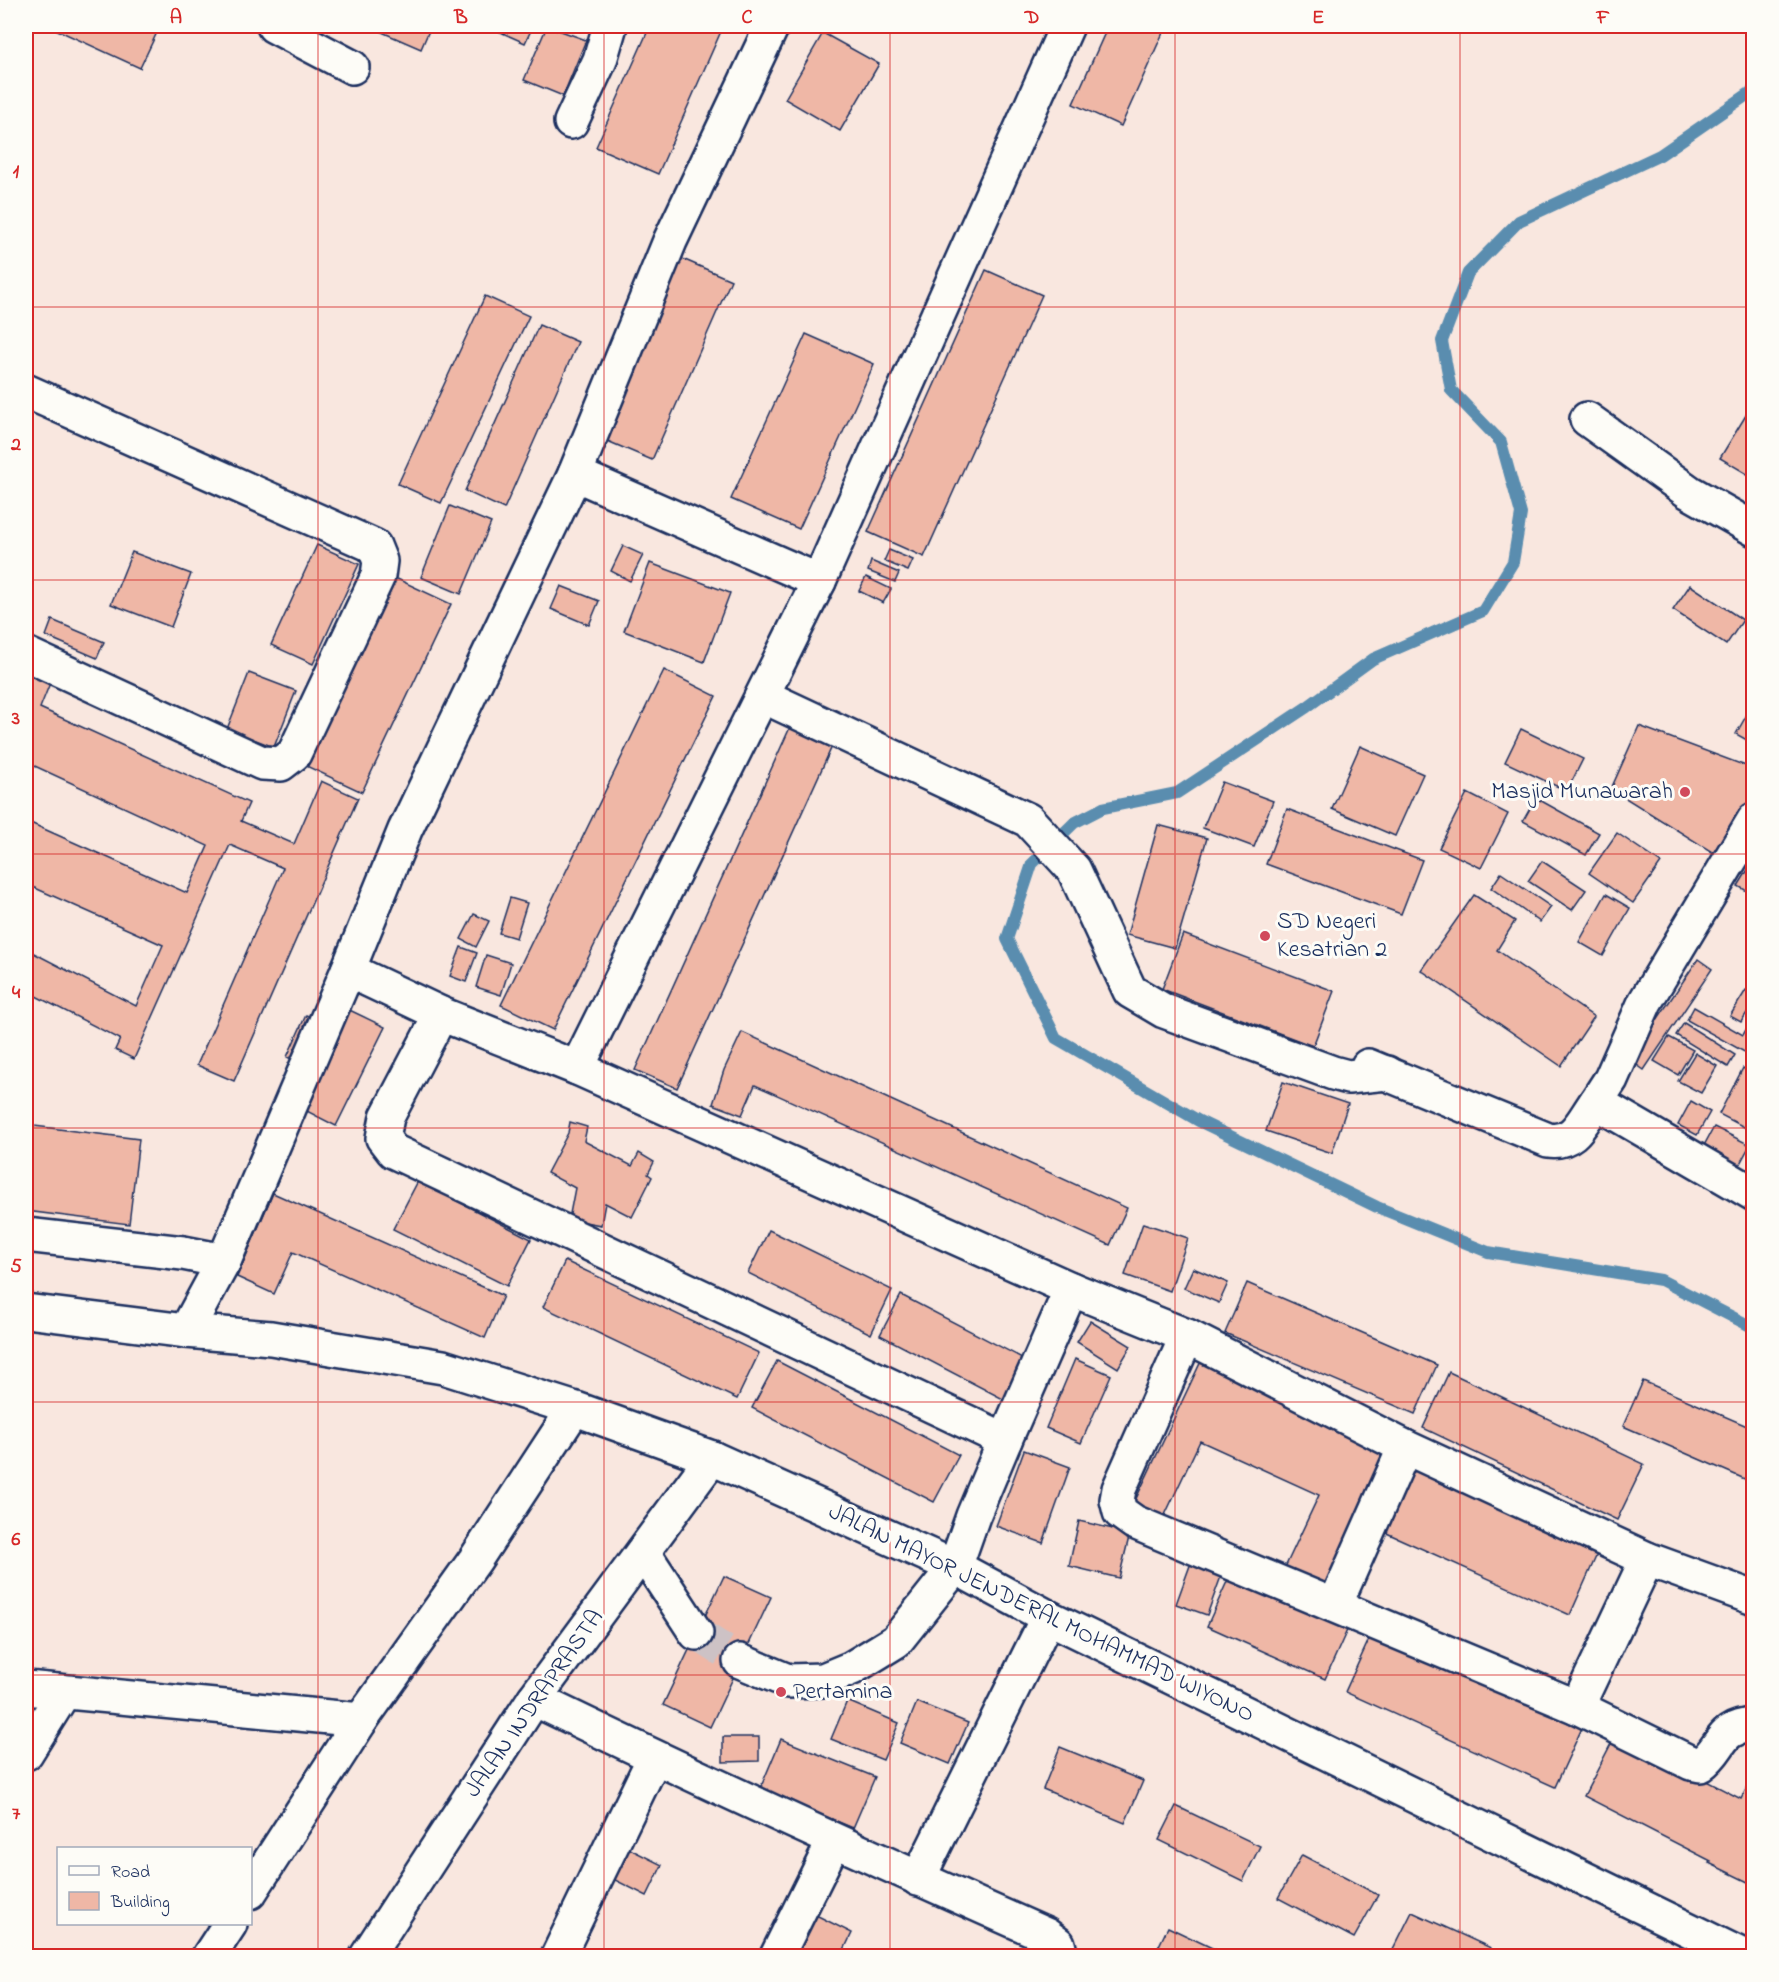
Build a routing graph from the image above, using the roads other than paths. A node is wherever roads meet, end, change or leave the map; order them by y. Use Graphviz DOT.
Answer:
graph roads {
  1 [pos="274,26"];
  2 [pos="610,26"];
  3 [pos="772,26"];
  4 [pos="1067,26"];
  5 [pos="352,67"];
  6 [pos="571,122"];
  7 [pos="26,391"];
  8 [pos="1587,418"];
  9 [pos="575,474"];
  10 [pos="1754,529"];
  11 [pos="819,580"];
  12 [pos="26,654"];
  13 [pos="763,696"];
  14 [pos="1754,820"];
  15 [pos="348,970"];
  16 [pos="441,1014"];
  17 [pos="1356,1061"];
  18 [pos="577,1068"];
  19 [pos="1387,1074"];
  20 [pos="1596,1102"];
  21 [pos="1754,1194"];
  22 [pos="26,1235"];
  23 [pos="224,1261"];
  24 [pos="1071,1289"];
  25 [pos="26,1311"];
  26 [pos="186,1331"];
  27 [pos="1187,1336"];
  28 [pos="574,1409"];
  29 [pos="1005,1440"];
  30 [pos="1405,1447"];
  31 [pos="712,1458"];
  32 [pos="643,1552"];
  33 [pos="1647,1559"];
  34 [pos="955,1567"];
  35 [pos="1754,1598"];
  36 [pos="1335,1605"];
  37 [pos="1048,1617"];
  38 [pos="696,1633"];
  39 [pos="740,1661"];
  40 [pos="26,1688"];
  41 [pos="64,1692"];
  42 [pos="534,1699"];
  43 [pos="1577,1707"];
  44 [pos="362,1720"];
  45 [pos="1754,1725"];
  46 [pos="26,1753"];
  47 [pos="654,1758"];
  48 [pos="834,1841"];
  49 [pos="918,1878"];
  50 [pos="252,1889"];
  51 [pos="229,1925"];
  52 [pos="209,1956"];
  53 [pos="367,1956"];
  54 [pos="558,1956"];
  55 [pos="777,1956"];
  56 [pos="1061,1956"];
  57 [pos="1743,1956"];
  1 -- 5 [label="street"];
  2 -- 6 [label="street"];
  3 -- 9 [label="street"];
  4 -- 11 [label="street"];
  7 -- 12 [label="street"];
  8 -- 10 [label="street"];
  9 -- 11 [label="street"];
  9 -- 15 [label="street"];
  11 -- 13 [label="street"];
  13 -- 18 [label="street"];
  13 -- 19 [label="street"];
  14 -- 20 [label="street"];
  15 -- 16 [label="street"];
  15 -- 23 [label="street"];
  16 -- 18 [label="street"];
  16 -- 29 [label="street"];
  17 -- 19 [label="street"];
  18 -- 24 [label="street"];
  19 -- 20 [label="street"];
  20 -- 21 [label="street"];
  22 -- 23 [label="street"];
  23 -- 26 [label="street"];
  24 -- 27 [label="street"];
  24 -- 29 [label="street"];
  25 -- 26 [label="street, JALAN MAYOR JENDERAL MOHAMMAD WIYONO"];
  26 -- 28 [label="street, JALAN MAYOR JENDERAL MOHAMMAD WIYONO"];
  27 -- 30 [label="street"];
  27 -- 36 [label="street"];
  28 -- 31 [label="street, JALAN MAYOR JENDERAL MOHAMMAD WIYONO"];
  28 -- 44 [label="street"];
  29 -- 34 [label="street"];
  30 -- 33 [label="street"];
  30 -- 36 [label="street"];
  31 -- 32 [label="street, JALAN INDRAPRASTA"];
  31 -- 34 [label="street, JALAN MAYOR JENDERAL MOHAMMAD WIYONO"];
  32 -- 38 [label="street"];
  32 -- 42 [label="street, JALAN INDRAPRASTA"];
  33 -- 35 [label="street"];
  33 -- 43 [label="street"];
  34 -- 37 [label="street, JALAN MAYOR JENDERAL MOHAMMAD WIYONO"];
  34 -- 39 [label="street"];
  36 -- 43 [label="street"];
  37 -- 49 [label="street"];
  37 -- 57 [label="street, JALAN MAYOR JENDERAL MOHAMMAD WIYONO"];
  40 -- 41 [label="street"];
  41 -- 44 [label="street"];
  41 -- 46 [label="street"];
  42 -- 47 [label="street"];
  42 -- 53 [label="street, JALAN INDRAPRASTA"];
  43 -- 45 [label="street"];
  44 -- 50 [label="street"];
  47 -- 48 [label="street"];
  47 -- 54 [label="street"];
  48 -- 49 [label="street"];
  48 -- 55 [label="street"];
  49 -- 56 [label="street"];
  51 -- 52 [label="street"];
}
